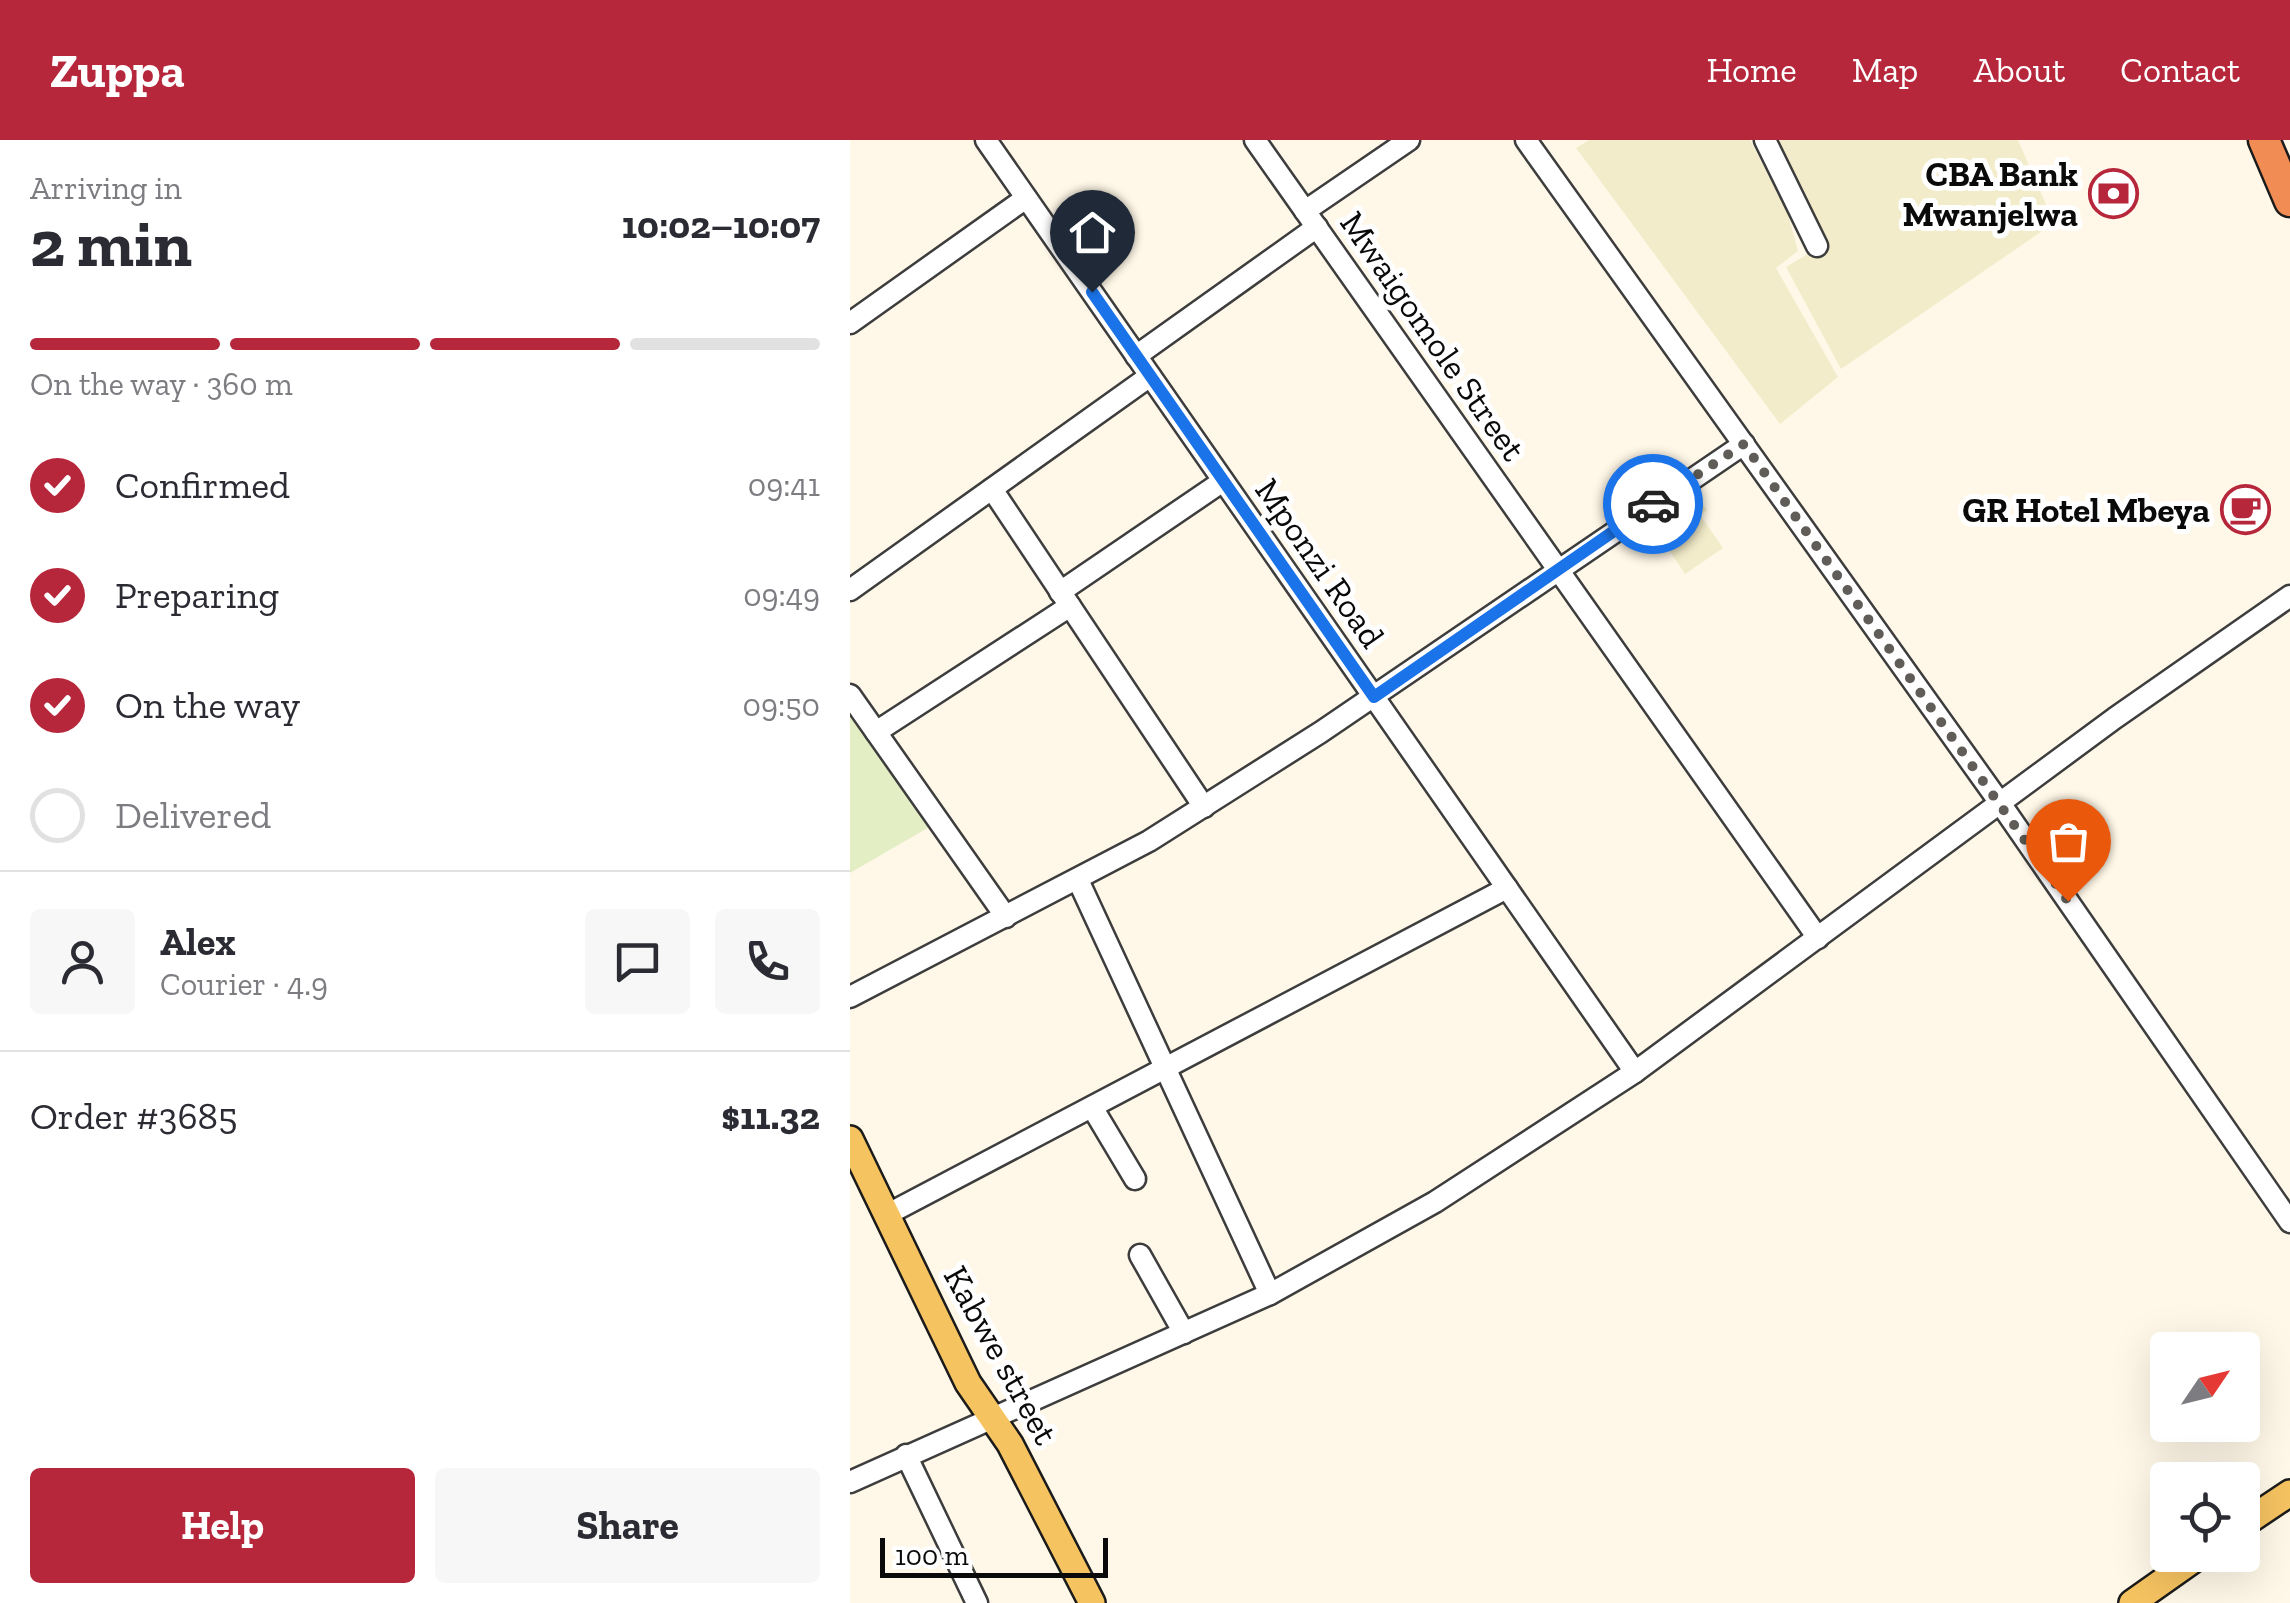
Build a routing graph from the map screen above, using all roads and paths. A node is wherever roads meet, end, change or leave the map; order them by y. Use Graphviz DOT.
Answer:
graph roads {
  1 [pos="986,140"];
  2 [pos="1255,140"];
  3 [pos="1409,140"];
  4 [pos="1526,140"];
  5 [pos="1765,140"];
  6 [pos="2264,140"];
  7 [pos="1026,198"];
  8 [pos="2290,202"];
  9 [pos="1311,219"];
  10 [pos="1817,246"];
  11 [pos="850,323"];
  12 [pos="1136,356"];
  13 [pos="1150,376"];
  14 [pos="1744,444"];
  15 [pos="1223,481"];
  16 [pos="992,489"];
  17 [pos="1557,568"];
  18 [pos="850,590"];
  19 [pos="2290,596"];
  20 [pos="1065,599"];
  21 [pos="850,696"];
  22 [pos="1374,697"];
  23 [pos="876,732"];
  24 [pos="2000,803"];
  25 [pos="1204,807"];
  26 [pos="1078,880"];
  27 [pos="1507,888"];
  28 [pos="1006,916"];
  29 [pos="1818,938"];
  30 [pos="850,997"];
  31 [pos="1165,1068"];
  32 [pos="1635,1072"];
  33 [pos="1092,1107"];
  34 [pos="850,1139"];
  35 [pos="1135,1179"];
  36 [pos="888,1214"];
  37 [pos="2290,1222"];
  38 [pos="1140,1255"];
  39 [pos="1270,1294"];
  40 [pos="1184,1333"];
  41 [pos="990,1418"];
  42 [pos="906,1455"];
  43 [pos="850,1482"];
  44 [pos="2290,1492"];
  45 [pos="2260,1513"];
  46 [pos="2176,1572"];
  47 [pos="976,1603"];
  48 [pos="1092,1603"];
  49 [pos="2132,1603"];
  1 -- 7 [label="street, Mponzi Road"];
  2 -- 9 [label="street, Mwaigomole Street"];
  3 -- 9 [label="street"];
  4 -- 14 [label="street"];
  5 -- 10 [label="street"];
  6 -- 8 [label="highway"];
  7 -- 11 [label="street"];
  7 -- 12 [label="street, Mponzi Road"];
  9 -- 12 [label="street"];
  9 -- 17 [label="street, Mwaigomole Street"];
  12 -- 13 [label="street, Mponzi Road"];
  13 -- 15 [label="street, Mponzi Road"];
  13 -- 16 [label="street"];
  14 -- 17 [label="street"];
  14 -- 24 [label="street"];
  15 -- 20 [label="street"];
  15 -- 22 [label="street, Mponzi Road"];
  16 -- 18 [label="street"];
  16 -- 20 [label="street"];
  17 -- 22 [label="street"];
  17 -- 29 [label="street, Mwaigomole Street"];
  19 -- 24 [label="street"];
  20 -- 23 [label="street"];
  20 -- 25 [label="street"];
  21 -- 23 [label="street"];
  22 -- 25 [label="street"];
  22 -- 27 [label="street, Mponzi Road"];
  23 -- 28 [label="street"];
  24 -- 29 [label="street"];
  24 -- 37 [label="street"];
  25 -- 26 [label="street"];
  26 -- 28 [label="street"];
  26 -- 31 [label="street"];
  27 -- 31 [label="street"];
  27 -- 32 [label="street, Mponzi Road"];
  28 -- 30 [label="street"];
  29 -- 32 [label="street"];
  31 -- 33 [label="street"];
  31 -- 39 [label="street"];
  32 -- 39 [label="street"];
  33 -- 35 [label="street"];
  33 -- 36 [label="street"];
  34 -- 36 [label="main road, Kabwe street"];
  36 -- 41 [label="main road, Kabwe street"];
  38 -- 40 [label="street"];
  39 -- 40 [label="street"];
  40 -- 41 [label="street"];
  41 -- 42 [label="street"];
  41 -- 48 [label="main road, Kabwe street"];
  42 -- 43 [label="street"];
  42 -- 47 [label="street"];
  44 -- 45 [label="main road"];
  46 -- 49 [label="main road"];
}
